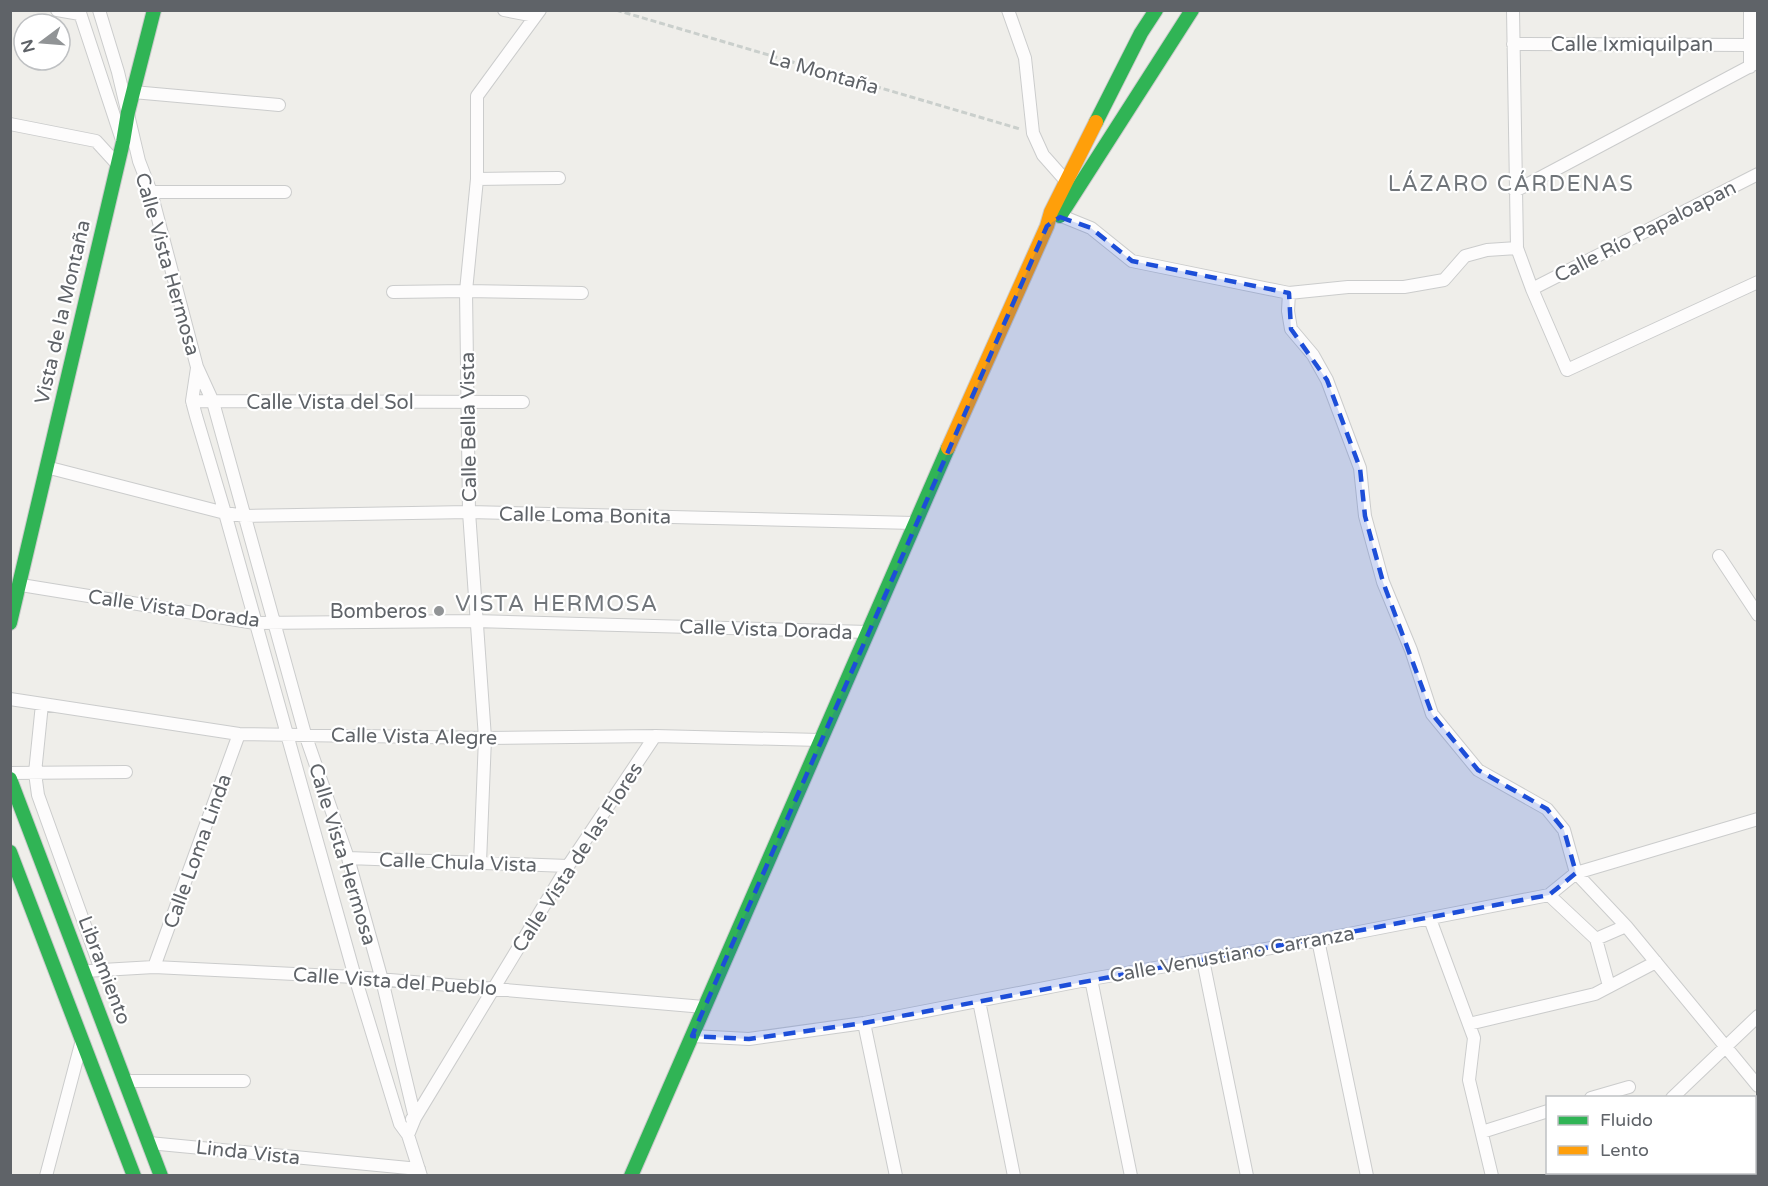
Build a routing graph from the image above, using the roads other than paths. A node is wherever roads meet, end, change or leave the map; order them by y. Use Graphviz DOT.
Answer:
graph roads {
  1 [pos="57,10"];
  2 [pos="99,10"];
  3 [pos="154,10"];
  4 [pos="504,10"];
  5 [pos="1008,10"];
  6 [pos="1156,10"];
  7 [pos="1191,10"];
  8 [pos="1512,10"];
  9 [pos="1750,10"];
  10 [pos="79,12"];
  11 [pos="538,14"];
  12 [pos="1513,44"];
  13 [pos="1750,45"];
  14 [pos="1754,65"];
  15 [pos="133,92"];
  16 [pos="279,105"];
  17 [pos="128,112"];
  18 [pos="10,124"];
  19 [pos="123,142"];
  20 [pos="139,161"];
  21 [pos="117,164"];
  22 [pos="1758,174"];
  23 [pos="559,178"];
  24 [pos="477,179"];
  25 [pos="1066,181"];
  26 [pos="1515,191"];
  27 [pos="151,192"];
  28 [pos="285,192"];
  29 [pos="1055,214"];
  30 [pos="1517,248"];
  31 [pos="1758,282"];
  32 [pos="1532,289"];
  33 [pos="466,291"];
  34 [pos="393,292"];
  35 [pos="582,293"];
  36 [pos="1289,293"];
  37 [pos="197,367"];
  38 [pos="192,401"];
  39 [pos="213,402"];
  40 [pos="468,402"];
  41 [pos="523,402"];
  42 [pos="46,467"];
  43 [pos="469,512"];
  44 [pos="225,513"];
  45 [pos="245,516"];
  46 [pos="914,523"];
  47 [pos="1719,556"];
  48 [pos="21,585"];
  49 [pos="1758,615"];
  50 [pos="475,621"];
  51 [pos="275,622"];
  52 [pos="10,623"];
  53 [pos="255,623"];
  54 [pos="868,632"];
  55 [pos="10,699"];
  56 [pos="42,704"];
  57 [pos="239,734"];
  58 [pos="287,734"];
  59 [pos="305,734"];
  60 [pos="655,736"];
  61 [pos="485,738"];
  62 [pos="820,740"];
  63 [pos="126,772"];
  64 [pos="10,773"];
  65 [pos="35,773"];
  66 [pos="10,779"];
  67 [pos="1758,819"];
  68 [pos="10,852"];
  69 [pos="348,858"];
  70 [pos="480,863"];
  71 [pos="568,866"];
  72 [pos="1575,873"];
  73 [pos="1549,896"];
  74 [pos="1430,919"];
  75 [pos="1626,926"];
  76 [pos="1596,939"];
  77 [pos="1318,940"];
  78 [pos="1203,960"];
  79 [pos="1656,962"];
  80 [pos="154,967"];
  81 [pos="101,970"];
  82 [pos="85,971"];
  83 [pos="355,977"];
  84 [pos="1091,979"];
  85 [pos="382,980"];
  86 [pos="1609,986"];
  87 [pos="494,988"];
  88 [pos="979,1001"];
  89 [pos="704,1007"];
  90 [pos="1758,1016"];
  91 [pos="864,1023"];
  92 [pos="1469,1024"];
  93 [pos="692,1036"];
  94 [pos="82,1039"];
  95 [pos="1724,1047"];
  96 [pos="126,1081"];
  97 [pos="244,1081"];
  98 [pos="1758,1086"];
  99 [pos="1629,1087"];
  100 [pos="1598,1096"];
  101 [pos="1674,1096"];
  102 [pos="1546,1112"];
  103 [pos="415,1118"];
  104 [pos="400,1124"];
  105 [pos="1482,1132"];
  106 [pos="408,1136"];
  107 [pos="149,1143"];
  108 [pos="420,1172"];
  109 [pos="46,1176"];
  110 [pos="134,1176"];
  111 [pos="161,1176"];
  112 [pos="631,1176"];
  113 [pos="896,1176"];
  114 [pos="1014,1176"];
  115 [pos="1131,1176"];
  116 [pos="1247,1176"];
  117 [pos="1367,1176"];
  118 [pos="1492,1176"];
  1 -- 10 [label="street"];
  2 -- 17 [label="street, Calle Vista Hermosa"];
  3 -- 15 [label="main road, Vista de la Montaña"];
  4 -- 11 [label="street"];
  5 -- 25 [label="street"];
  6 -- 25 [label="main road"];
  7 -- 29 [label="main road"];
  8 -- 12 [label="street"];
  9 -- 13 [label="street"];
  10 -- 19 [label="street, Calle Vista Hermosa"];
  11 -- 24 [label="street, Calle Bella Vista"];
  12 -- 13 [label="street, Calle Ixmiquilpan"];
  12 -- 26 [label="street"];
  13 -- 14 [label="street"];
  14 -- 26 [label="street"];
  15 -- 16 [label="street"];
  15 -- 17 [label="main road, Vista de la Montaña"];
  17 -- 19 [label="main road, Vista de la Montaña"];
  17 -- 20 [label="street, Calle Vista Hermosa"];
  18 -- 21 [label="street"];
  19 -- 20 [label="street, Calle Vista Hermosa"];
  19 -- 21 [label="main road, Vista de la Montaña"];
  20 -- 27 [label="street, Calle Vista Hermosa"];
  21 -- 42 [label="main road, Vista de la Montaña"];
  22 -- 32 [label="street, Calle Río Papaloapan"];
  23 -- 24 [label="street"];
  24 -- 33 [label="street, Calle Bella Vista"];
  25 -- 29 [label="main road"];
  26 -- 30 [label="street"];
  27 -- 28 [label="street"];
  27 -- 37 [label="street, Calle Vista Hermosa"];
  29 -- 36 [label="street"];
  29 -- 46 [label="main road"];
  30 -- 32 [label="street"];
  30 -- 36 [label="street"];
  31 -- 32 [label="street"];
  33 -- 34 [label="street"];
  33 -- 35 [label="street"];
  33 -- 40 [label="street, Calle Bella Vista"];
  36 -- 72 [label="street"];
  37 -- 38 [label="street, Calle Vista Hermosa"];
  37 -- 39 [label="street, Calle Vista Hermosa"];
  38 -- 39 [label="street, Calle Vista del Sol"];
  38 -- 44 [label="street, Calle Vista Hermosa"];
  39 -- 40 [label="street, Calle Vista del Sol"];
  39 -- 45 [label="street, Calle Vista Hermosa"];
  40 -- 41 [label="street, Calle Vista del Sol"];
  40 -- 43 [label="street, Calle Bella Vista"];
  42 -- 44 [label="street, Calle Loma Bonita"];
  42 -- 48 [label="main road, Vista de la Montaña"];
  43 -- 45 [label="street, Calle Loma Bonita"];
  43 -- 46 [label="street, Calle Loma Bonita"];
  43 -- 50 [label="street, Calle Bella Vista"];
  44 -- 45 [label="street, Calle Loma Bonita"];
  44 -- 53 [label="street, Calle Vista Hermosa"];
  45 -- 51 [label="street, Calle Vista Hermosa"];
  46 -- 54 [label="main road"];
  47 -- 49 [label="street"];
  48 -- 52 [label="main road, Vista de la Montaña"];
  48 -- 53 [label="street, Calle Vista Dorada"];
  50 -- 51 [label="street, Calle Vista Dorada"];
  50 -- 54 [label="street, Calle Vista Dorada"];
  50 -- 61 [label="street, Calle Bella Vista"];
  51 -- 53 [label="street, Calle Vista Dorada"];
  51 -- 59 [label="street, Calle Vista Hermosa"];
  53 -- 58 [label="street, Calle Vista Hermosa"];
  54 -- 62 [label="main road"];
  55 -- 56 [label="street, Calle Vista Alegre"];
  56 -- 57 [label="street, Calle Vista Alegre"];
  56 -- 65 [label="street"];
  57 -- 58 [label="street, Calle Vista Alegre"];
  57 -- 80 [label="street, Calle Loma Linda"];
  58 -- 59 [label="street, Calle Vista Alegre"];
  58 -- 83 [label="street, Calle Vista Hermosa"];
  59 -- 61 [label="street, Calle Vista Alegre"];
  59 -- 69 [label="street, Calle Vista Hermosa"];
  60 -- 61 [label="street, Calle Vista Alegre"];
  60 -- 62 [label="street, Calle Vista Alegre"];
  60 -- 71 [label="street, Calle Vista de las Flores"];
  61 -- 70 [label="street, Calle Bella Vista"];
  62 -- 89 [label="main road"];
  63 -- 65 [label="street"];
  64 -- 65 [label="street"];
  65 -- 81 [label="street"];
  66 -- 82 [label="main road, Libramiento"];
  67 -- 72 [label="street"];
  68 -- 94 [label="main road"];
  69 -- 70 [label="street, Calle Chula Vista"];
  69 -- 85 [label="street, Calle Vista Hermosa"];
  70 -- 71 [label="street, Calle Chula Vista"];
  71 -- 87 [label="street, Calle Vista de las Flores"];
  72 -- 73 [label="street"];
  72 -- 75 [label="street"];
  73 -- 74 [label="street, Calle Venustiano Carranza"];
  73 -- 76 [label="street"];
  74 -- 77 [label="street, Calle Venustiano Carranza"];
  74 -- 92 [label="street"];
  75 -- 76 [label="street"];
  75 -- 79 [label="street"];
  76 -- 86 [label="street"];
  77 -- 78 [label="street, Calle Venustiano Carranza"];
  77 -- 117 [label="street"];
  78 -- 84 [label="street, Calle Venustiano Carranza"];
  78 -- 116 [label="street"];
  79 -- 86 [label="street"];
  79 -- 95 [label="street"];
  80 -- 81 [label="street, Calle Vista del Pueblo"];
  80 -- 83 [label="street, Calle Vista del Pueblo"];
  81 -- 82 [label="street, Calle Vista del Pueblo"];
  82 -- 96 [label="main road, Libramiento"];
  83 -- 85 [label="street, Calle Vista del Pueblo"];
  83 -- 104 [label="street, Calle Vista Hermosa"];
  84 -- 88 [label="street, Calle Venustiano Carranza"];
  84 -- 115 [label="street"];
  85 -- 87 [label="street, Calle Vista del Pueblo"];
  85 -- 103 [label="street, Calle Vista Hermosa"];
  86 -- 92 [label="street"];
  87 -- 89 [label="street, Calle Vista del Pueblo"];
  87 -- 103 [label="street, Calle Vista de las Flores"];
  88 -- 91 [label="street, Calle Venustiano Carranza"];
  88 -- 114 [label="street"];
  89 -- 93 [label="main road"];
  90 -- 95 [label="street"];
  91 -- 93 [label="street, Calle Venustiano Carranza"];
  91 -- 113 [label="street"];
  92 -- 105 [label="street"];
  93 -- 112 [label="main road"];
  94 -- 109 [label="street"];
  94 -- 110 [label="main road"];
  95 -- 98 [label="street"];
  95 -- 101 [label="street"];
  96 -- 97 [label="street"];
  96 -- 107 [label="main road, Libramiento"];
  99 -- 100 [label="street"];
  102 -- 105 [label="street"];
  103 -- 104 [label="street"];
  103 -- 106 [label="street"];
  104 -- 106 [label="street, Calle Vista Hermosa"];
  105 -- 118 [label="street"];
  106 -- 108 [label="street, Calle Vista Hermosa"];
  107 -- 108 [label="street, Linda Vista"];
  107 -- 111 [label="main road, Libramiento"];
}
